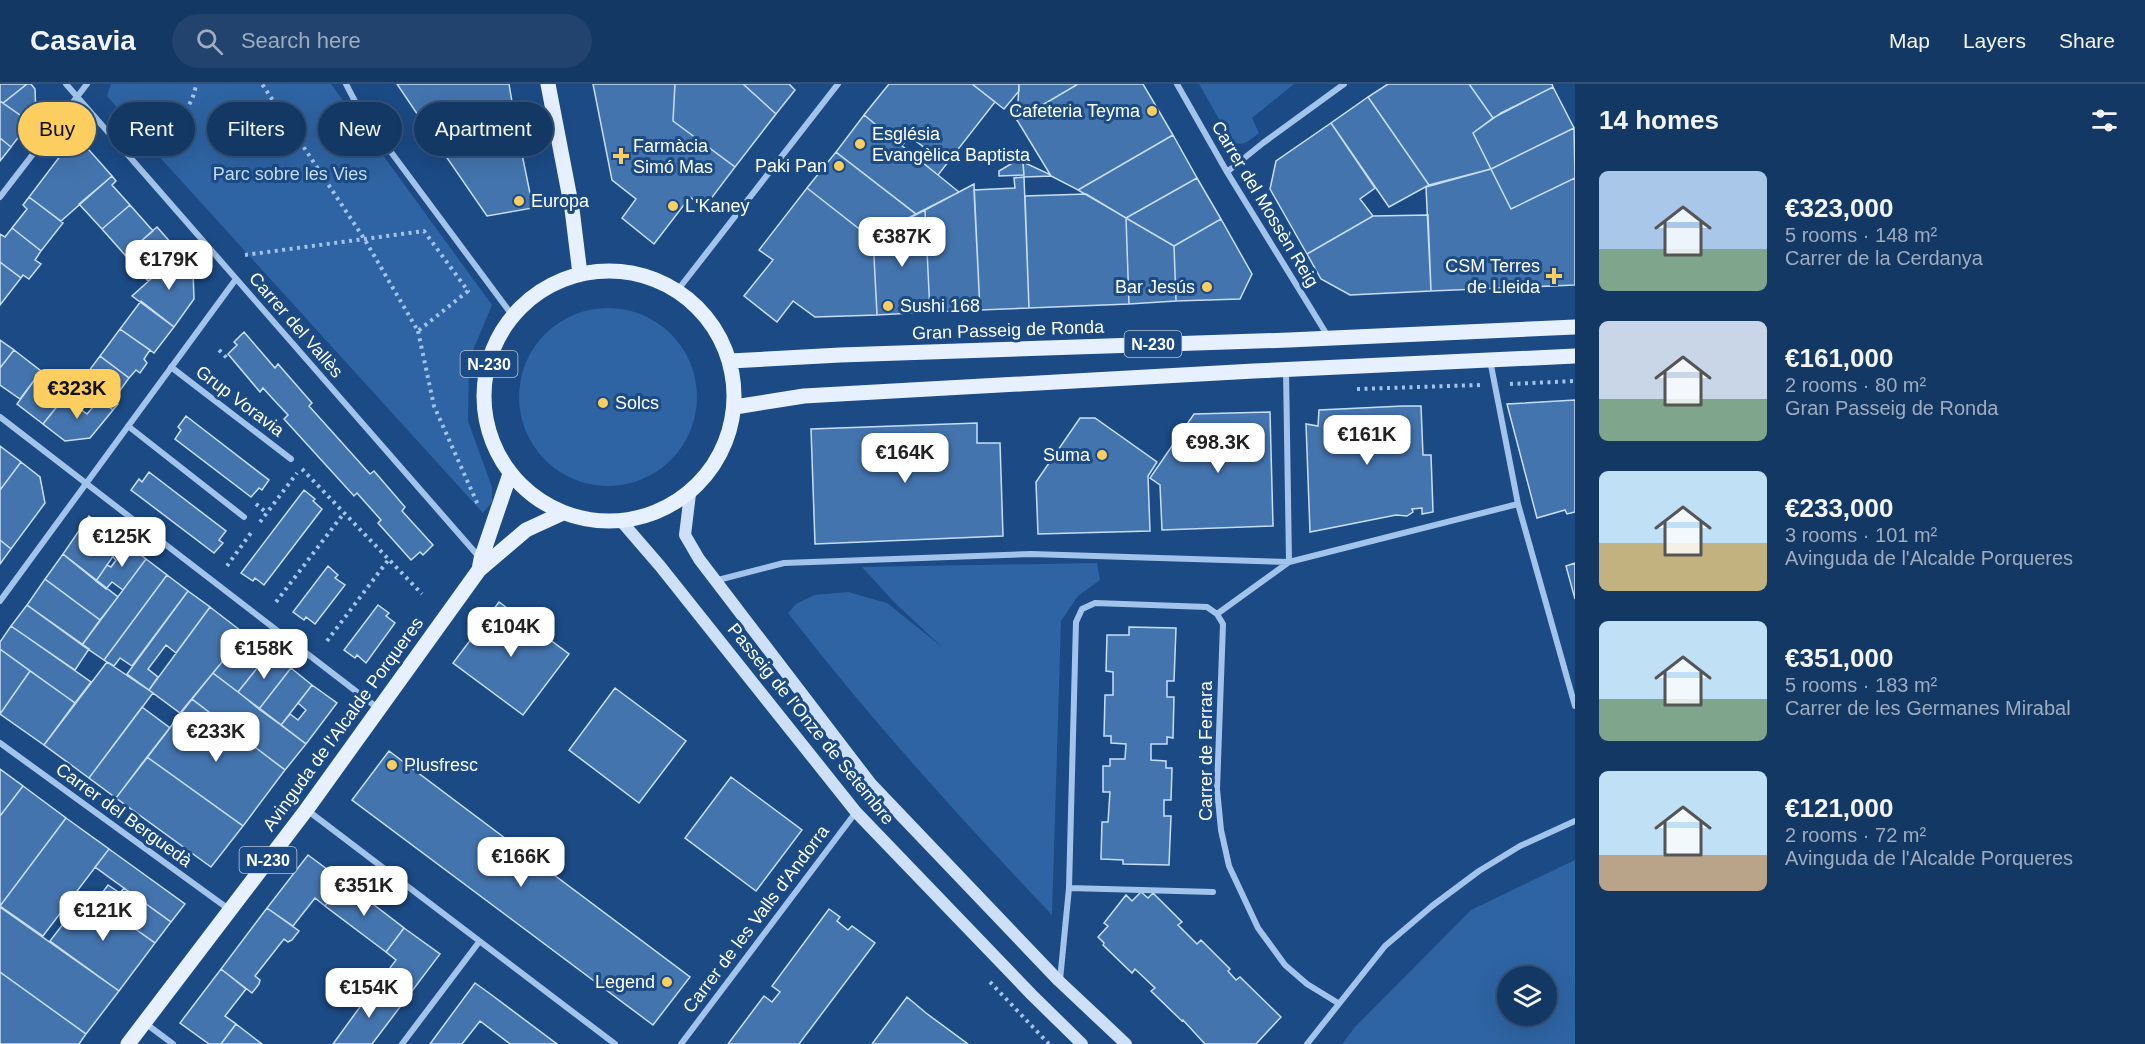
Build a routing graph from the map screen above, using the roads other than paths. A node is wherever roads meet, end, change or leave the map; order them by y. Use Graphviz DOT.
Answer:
graph roads {
  1 [pos="66,84"];
  2 [pos="87,84"];
  3 [pos="346,84"];
  4 [pos="548,84"];
  5 [pos="838,84"];
  6 [pos="1177,84"];
  7 [pos="1344,84"];
  8 [pos="78,98"];
  9 [pos="1227,172"];
  10 [pos="0,197"];
  11 [pos="580,274"];
  12 [pos="236,279"];
  13 [pos="676,291"];
  14 [pos="512,315"];
  15 [pos="1575,327"];
  16 [pos="1330,338"];
  17 [pos="1575,356"];
  18 [pos="1490,360"];
  19 [pos="730,361"];
  20 [pos="171,367"];
  21 [pos="1286,370"];
  22 [pos="735,407"];
  23 [pos="0,417"];
  24 [pos="128,426"];
  25 [pos="291,459"];
  26 [pos="510,474"];
  27 [pos="86,482"];
  28 [pos="690,494"];
  29 [pos="1518,504"];
  30 [pos="563,513"];
  31 [pos="244,517"];
  32 [pos="622,522"];
  33 [pos="1289,562"];
  34 [pos="480,564"];
  35 [pos="714,581"];
  36 [pos="0,601"];
  37 [pos="1217,614"];
  38 [pos="1575,706"];
  39 [pos="379,709"];
  40 [pos="0,743"];
  41 [pos="307,809"];
  42 [pos="856,812"];
  43 [pos="1575,821"];
  44 [pos="1069,888"];
  45 [pos="1213,892"];
  46 [pos="230,910"];
  47 [pos="479,942"];
  48 [pos="1059,981"];
  49 [pos="1338,1003"];
  50 [pos="145,1023"];
  51 [pos="128,1044"];
  52 [pos="173,1044"];
  53 [pos="402,1044"];
  54 [pos="615,1044"];
  55 [pos="681,1044"];
  56 [pos="1083,1044"];
  57 [pos="1126,1044"];
  58 [pos="1307,1044"];
  1 -- 8 [label="street, Carrer del Vallès"];
  2 -- 8 [label="street"];
  3 -- 14 [label="street"];
  4 -- 11 [label="main road"];
  5 -- 13 [label="street"];
  6 -- 9 [label="street, Carrer del Mossèn Reig"];
  7 -- 9 [label="street"];
  8 -- 10 [label="street"];
  8 -- 12 [label="street, Carrer del Vallès"];
  9 -- 16 [label="street, Carrer del Mossèn Reig"];
  11 -- 13 [label="main road, N-230"];
  11 -- 14 [label="main road, N-230"];
  12 -- 20 [label="street"];
  12 -- 34 [label="street, Carrer del Vallès"];
  13 -- 19 [label="main road, N-230"];
  14 -- 26 [label="main road, N-230"];
  15 -- 16 [label="main road, Gran Passeig de Ronda / N-230"];
  16 -- 19 [label="main road, Gran Passeig de Ronda / N-230"];
  17 -- 18 [label="main road, N-230"];
  18 -- 21 [label="main road, N-230"];
  18 -- 29 [label="street"];
  19 -- 22 [label="main road, N-230"];
  20 -- 24 [label="street"];
  20 -- 25 [label="street, Grup Voravia"];
  21 -- 22 [label="main road, N-230"];
  21 -- 33 [label="street"];
  22 -- 28 [label="main road, N-230"];
  23 -- 27 [label="street"];
  24 -- 27 [label="street"];
  24 -- 31 [label="street"];
  26 -- 30 [label="main road, N-230"];
  26 -- 34 [label="main road, Avinguda de l'Alcalde Porqueres / N-230"];
  27 -- 36 [label="street"];
  27 -- 39 [label="street"];
  28 -- 32 [label="main road, N-230"];
  28 -- 35 [label="street, Passeig de l'Onze de Setembre"];
  29 -- 33 [label="street"];
  29 -- 38 [label="street"];
  30 -- 32 [label="main road, N-230"];
  30 -- 34 [label="main road, Avinguda de l'Alcalde Porqueres / N-230"];
  32 -- 42 [label="street, Passeig de l'Onze de Setembre"];
  33 -- 35 [label="street"];
  33 -- 37 [label="street"];
  34 -- 39 [label="main road, Avinguda de l'Alcalde Porqueres / N-230"];
  35 -- 48 [label="street, Passeig de l'Onze de Setembre"];
  37 -- 44 [label="street"];
  37 -- 49 [label="street, Carrer de Ferrara"];
  39 -- 41 [label="main road, Avinguda de l'Alcalde Porqueres / N-230"];
  40 -- 46 [label="street, Carrer del Berguedà"];
  41 -- 46 [label="main road, Avinguda de l'Alcalde Porqueres / N-230"];
  41 -- 47 [label="street"];
  42 -- 55 [label="street, Carrer de les Valls d'Andorra"];
  42 -- 56 [label="street, Passeig de l'Onze de Setembre"];
  43 -- 49 [label="street"];
  44 -- 45 [label="street"];
  44 -- 48 [label="street"];
  46 -- 50 [label="main road, Avinguda de l'Alcalde Porqueres / N-230"];
  47 -- 53 [label="street"];
  47 -- 54 [label="street"];
  48 -- 57 [label="street, Passeig de l'Onze de Setembre"];
  49 -- 58 [label="street"];
  50 -- 51 [label="main road, Avinguda de l'Alcalde Porqueres / N-230"];
  50 -- 52 [label="street"];
}
